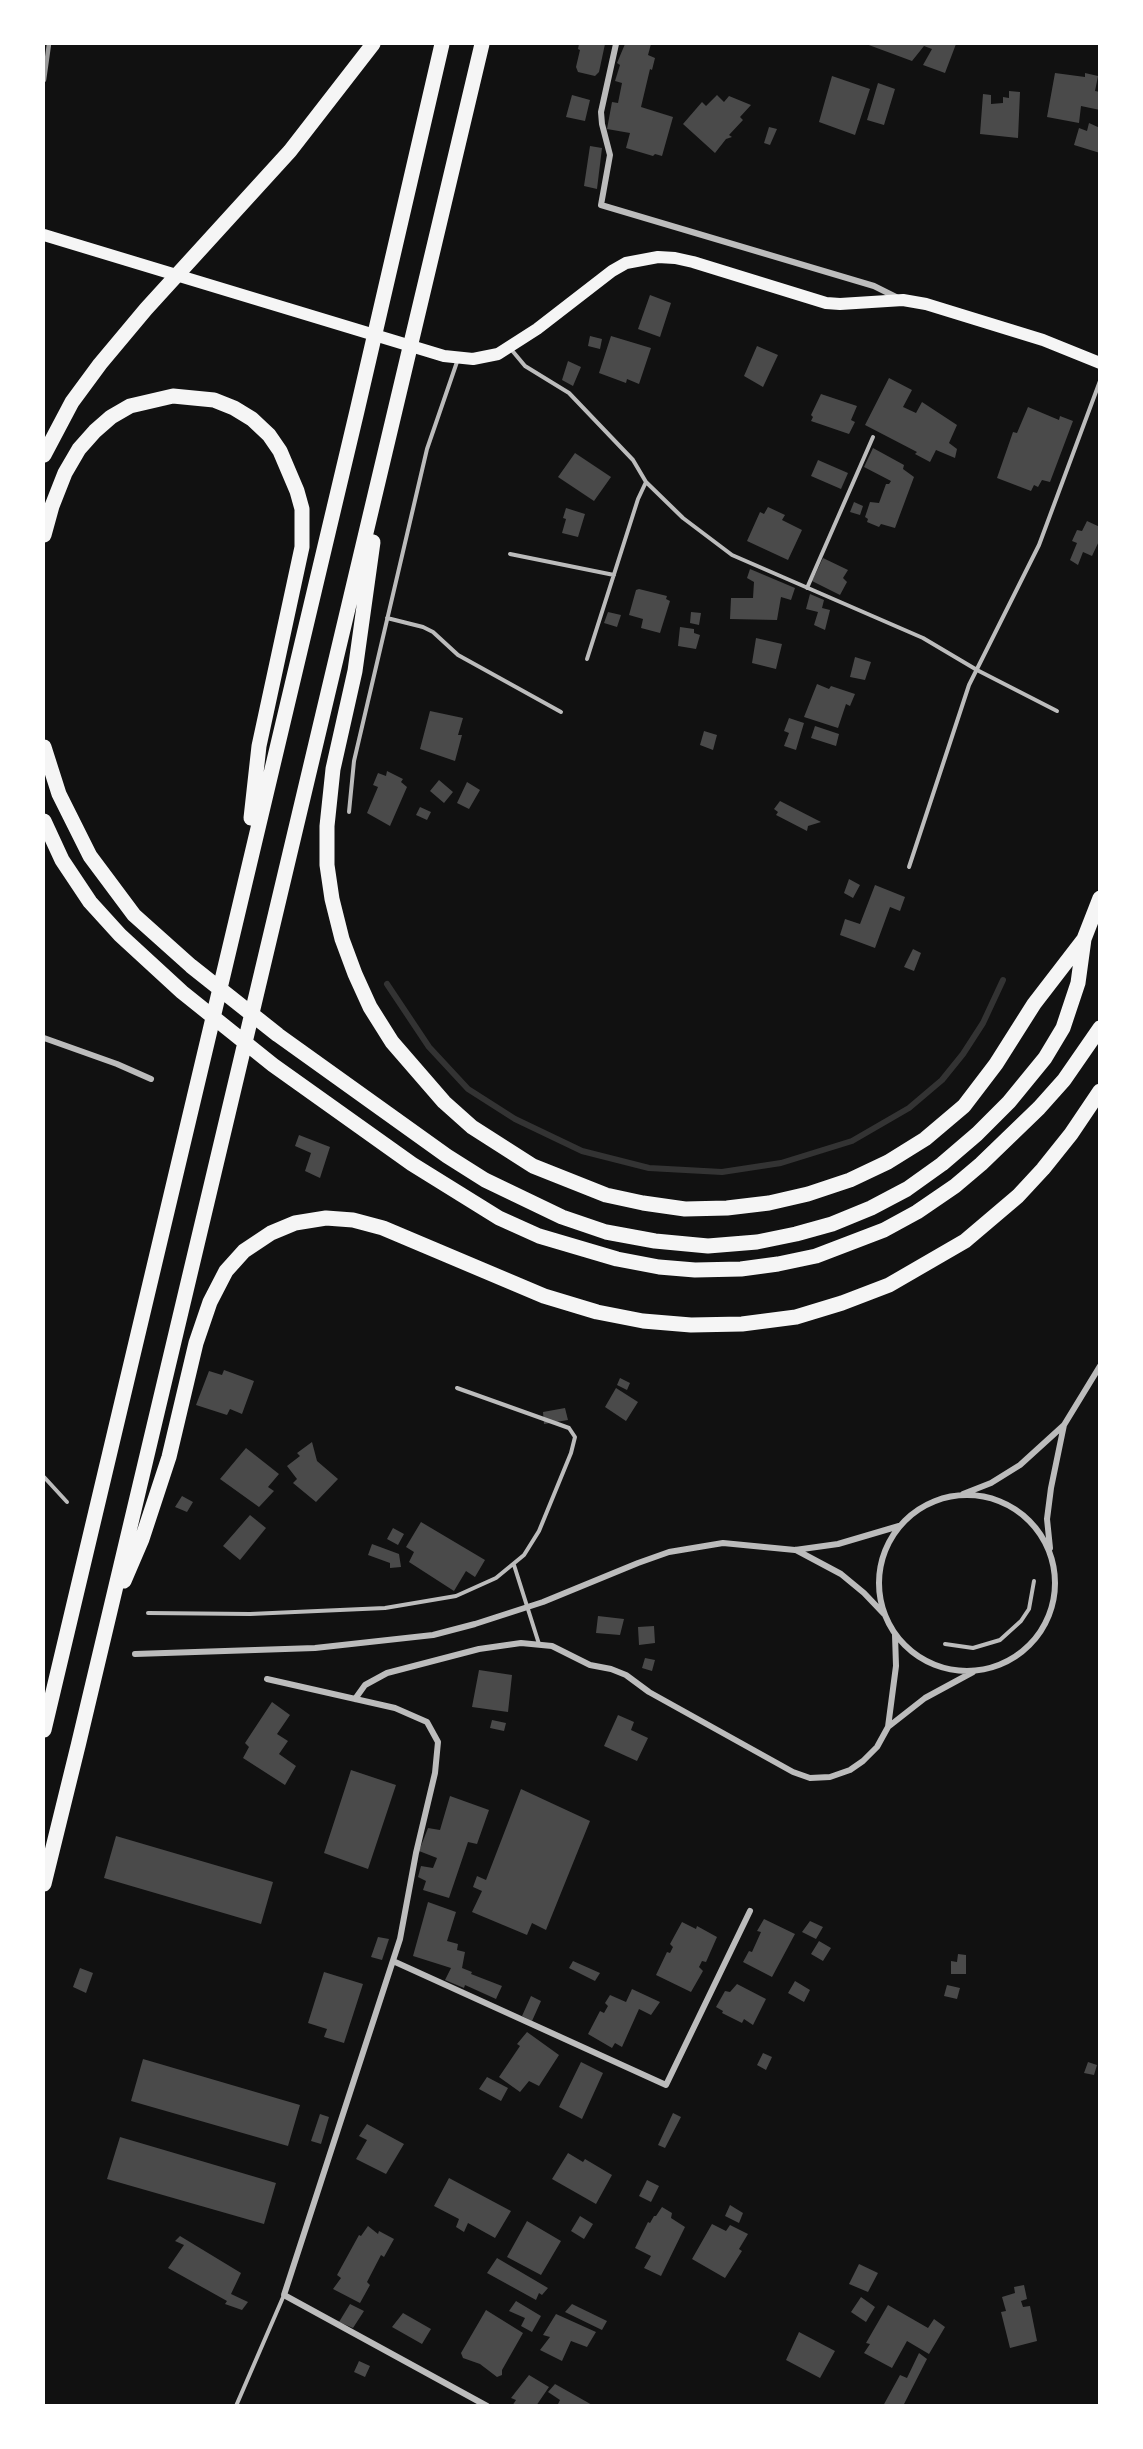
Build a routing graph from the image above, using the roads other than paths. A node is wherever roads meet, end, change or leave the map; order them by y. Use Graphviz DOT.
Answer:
graph roads {
  1 [pos="373,44"];
  2 [pos="442,44"];
  3 [pos="482,44"];
  4 [pos="616,44"];
  5 [pos="44,235"];
  6 [pos="903,300"];
  7 [pos="510,347"];
  8 [pos="458,358"];
  9 [pos="1100,363"];
  10 [pos="1100,381"];
  11 [pos="873,437"];
  12 [pos="44,455"];
  13 [pos="646,482"];
  14 [pos="378,489"];
  15 [pos="44,535"];
  16 [pos="510,554"];
  17 [pos="614,575"];
  18 [pos="807,588"];
  19 [pos="387,618"];
  20 [pos="587,659"];
  21 [pos="977,670"];
  22 [pos="1057,711"];
  23 [pos="561,712"];
  24 [pos="44,747"];
  25 [pos="349,812"];
  26 [pos="44,821"];
  27 [pos="909,867"];
  28 [pos="244,882"];
  29 [pos="1100,898"];
  30 [pos="1084,939"];
  31 [pos="1100,1028"];
  32 [pos="44,1038"];
  33 [pos="151,1079"];
  34 [pos="1100,1091"];
  35 [pos="1100,1366"];
  36 [pos="457,1388"];
  37 [pos="1064,1425"];
  38 [pos="44,1477"];
  39 [pos="960,1495"];
  40 [pos="67,1502"];
  41 [pos="899,1526"];
  42 [pos="795,1550"];
  43 [pos="1051,1555"];
  44 [pos="514,1565"];
  45 [pos="1034,1581"];
  46 [pos="148,1613"];
  47 [pos="885,1614"];
  48 [pos="107,1620"];
  49 [pos="896,1635"];
  50 [pos="539,1644"];
  51 [pos="945,1644"];
  52 [pos="135,1654"];
  53 [pos="975,1672"];
  54 [pos="267,1679"];
  55 [pos="355,1699"];
  56 [pos="888,1727"];
  57 [pos="44,1730"];
  58 [pos="44,1884"];
  59 [pos="750,1911"];
  60 [pos="393,1961"];
  61 [pos="284,2295"];
  62 [pos="236,2406"];
  63 [pos="488,2406"];
  1 -- 12 [label="highway"];
  2 -- 28 [label="highway"];
  3 -- 14 [label="highway"];
  4 -- 6 [label="street"];
  5 -- 8 [label="main road"];
  6 -- 7 [label="main road"];
  6 -- 9 [label="main road"];
  7 -- 8 [label="main road"];
  7 -- 13 [label="lane"];
  8 -- 19 [label="lane"];
  10 -- 21 [label="lane"];
  11 -- 18 [label="lane"];
  13 -- 17 [label="lane"];
  13 -- 18 [label="lane"];
  14 -- 30 [label="highway"];
  14 -- 48 [label="highway"];
  15 -- 28 [label="highway"];
  16 -- 17 [label="lane"];
  17 -- 20 [label="lane"];
  18 -- 21 [label="lane"];
  19 -- 23 [label="lane"];
  19 -- 25 [label="lane"];
  21 -- 22 [label="lane"];
  21 -- 27 [label="lane"];
  24 -- 30 [label="highway"];
  26 -- 31 [label="highway"];
  28 -- 57 [label="highway"];
  29 -- 30 [label="highway"];
  32 -- 33 [label="street"];
  34 -- 48 [label="highway"];
  35 -- 37 [label="street"];
  36 -- 44 [label="lane"];
  37 -- 39 [label="street"];
  37 -- 43 [label="street"];
  38 -- 40 [label="lane"];
  39 -- 41 [label="street"];
  39 -- 43 [label="street"];
  41 -- 42 [label="street"];
  41 -- 47 [label="street"];
  42 -- 47 [label="street"];
  42 -- 52 [label="street"];
  43 -- 53 [label="street"];
  44 -- 46 [label="lane"];
  44 -- 50 [label="lane"];
  45 -- 51 [label="lane"];
  47 -- 49 [label="street"];
  48 -- 58 [label="highway"];
  49 -- 53 [label="street"];
  49 -- 56 [label="street"];
  50 -- 55 [label="street"];
  50 -- 56 [label="street"];
  53 -- 56 [label="street"];
  54 -- 55 [label="street"];
  55 -- 60 [label="street"];
  59 -- 60 [label="street"];
  60 -- 61 [label="street"];
  61 -- 62 [label="lane"];
  61 -- 63 [label="street"];
}
